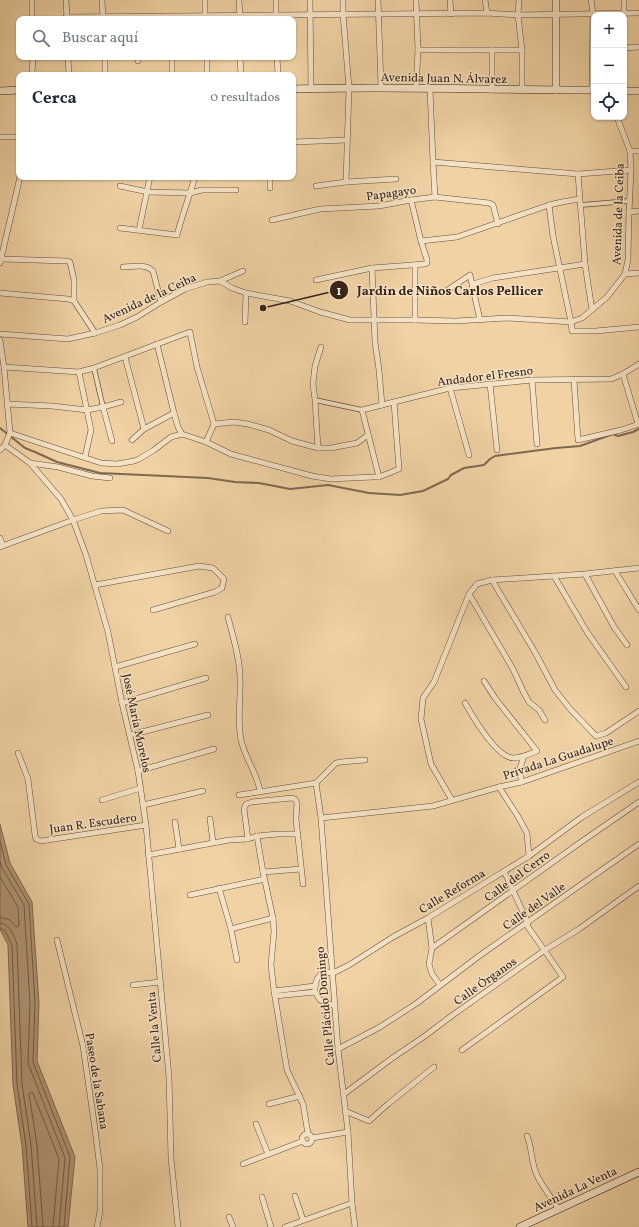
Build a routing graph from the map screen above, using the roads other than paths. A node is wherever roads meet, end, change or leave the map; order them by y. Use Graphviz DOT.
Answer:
graph roads {
  1 [pos="32,0"];
  2 [pos="66,0"];
  3 [pos="102,0"];
  4 [pos="205,0"];
  5 [pos="239,0"];
  6 [pos="276,0"];
  7 [pos="310,0"];
  8 [pos="343,0"];
  9 [pos="378,0"];
  10 [pos="416,0"];
  11 [pos="450,0"];
  12 [pos="486,0"];
  13 [pos="518,0"];
  14 [pos="556,0"];
  15 [pos="591,0"];
  16 [pos="624,0"];
  17 [pos="592,12"];
  18 [pos="624,12"];
  19 [pos="487,13"];
  20 [pos="591,13"];
  21 [pos="627,13"];
  22 [pos="639,13"];
  23 [pos="343,14"];
  24 [pos="378,14"];
  25 [pos="416,14"];
  26 [pos="451,14"];
  27 [pos="556,14"];
  28 [pos="310,15"];
  29 [pos="518,15"];
  30 [pos="32,16"];
  31 [pos="66,16"];
  32 [pos="103,16"];
  33 [pos="205,16"];
  34 [pos="240,16"];
  35 [pos="276,16"];
  36 [pos="293,16"];
  37 [pos="639,47"];
  38 [pos="627,48"];
  39 [pos="418,50"];
  40 [pos="492,50"];
  41 [pos="522,50"];
  42 [pos="32,60"];
  43 [pos="68,60"];
  44 [pos="105,60"];
  45 [pos="172,60"];
  46 [pos="206,60"];
  47 [pos="240,60"];
  48 [pos="277,60"];
  49 [pos="32,72"];
  50 [pos="69,72"];
  51 [pos="105,72"];
  52 [pos="172,72"];
  53 [pos="207,72"];
  54 [pos="241,72"];
  55 [pos="278,72"];
  56 [pos="382,87"];
  57 [pos="312,88"];
  58 [pos="349,88"];
  59 [pos="296,89"];
  60 [pos="416,89"];
  61 [pos="430,89"];
  62 [pos="16,90"];
  63 [pos="492,90"];
  64 [pos="522,90"];
  65 [pos="556,90"];
  66 [pos="591,90"];
  67 [pos="0,91"];
  68 [pos="627,91"];
  69 [pos="639,91"];
  70 [pos="618,120"];
  71 [pos="0,137"];
  72 [pos="16,137"];
  73 [pos="347,140"];
  74 [pos="296,142"];
  75 [pos="630,151"];
  76 [pos="639,151"];
  77 [pos="433,162"];
  78 [pos="631,170"];
  79 [pos="578,174"];
  80 [pos="396,179"];
  81 [pos="19,180"];
  82 [pos="150,180"];
  83 [pos="194,180"];
  84 [pos="270,180"];
  85 [pos="346,182"];
  86 [pos="120,186"];
  87 [pos="316,186"];
  88 [pos="270,188"];
  89 [pos="236,190"];
  90 [pos="148,192"];
  91 [pos="190,194"];
  92 [pos="436,197"];
  93 [pos="579,199"];
  94 [pos="411,200"];
  95 [pos="629,201"];
  96 [pos="549,205"];
  97 [pos="581,205"];
  98 [pos="629,212"];
  99 [pos="639,212"];
  100 [pos="272,220"];
  101 [pos="498,224"];
  102 [pos="120,228"];
  103 [pos="139,230"];
  104 [pos="0,233"];
  105 [pos="7,234"];
  106 [pos="421,241"];
  107 [pos="0,261"];
  108 [pos="415,264"];
  109 [pos="585,264"];
  110 [pos="123,267"];
  111 [pos="372,268"];
  112 [pos="559,268"];
  113 [pos="243,271"];
  114 [pos="639,273"];
  115 [pos="626,274"];
  116 [pos="220,280"];
  117 [pos="316,280"];
  118 [pos="473,284"];
  119 [pos="446,291"];
  120 [pos="0,293"];
  121 [pos="246,293"];
  122 [pos="74,301"];
  123 [pos="161,302"];
  124 [pos="592,310"];
  125 [pos="415,320"];
  126 [pos="480,320"];
  127 [pos="373,321"];
  128 [pos="245,322"];
  129 [pos="571,322"];
  130 [pos="639,327"];
  131 [pos="95,333"];
  132 [pos="0,334"];
  133 [pos="0,340"];
  134 [pos="157,344"];
  135 [pos="321,347"];
  136 [pos="125,357"];
  137 [pos="639,364"];
  138 [pos="4,368"];
  139 [pos="94,368"];
  140 [pos="79,372"];
  141 [pos="623,374"];
  142 [pos="532,380"];
  143 [pos="574,380"];
  144 [pos="490,384"];
  145 [pos="3,385"];
  146 [pos="450,388"];
  147 [pos="315,400"];
  148 [pos="121,402"];
  149 [pos="394,402"];
  150 [pos="7,404"];
  151 [pos="382,405"];
  152 [pos="103,407"];
  153 [pos="87,410"];
  154 [pos="362,410"];
  155 [pos="174,413"];
  156 [pos="214,424"];
  157 [pos="639,424"];
  158 [pos="144,429"];
  159 [pos="182,434"];
  160 [pos="9,435"];
  161 [pos="368,435"];
  162 [pos="132,440"];
  163 [pos="112,441"];
  164 [pos="206,442"];
  165 [pos="537,444"];
  166 [pos="5,445"];
  167 [pos="318,448"];
  168 [pos="0,450"];
  169 [pos="497,450"];
  170 [pos="469,455"];
  171 [pos="85,457"];
  172 [pos="30,463"];
  173 [pos="379,476"];
  174 [pos="110,478"];
  175 [pos="73,520"];
  176 [pos="168,531"];
  177 [pos="0,538"];
  178 [pos="1,546"];
  179 [pos="639,568"];
  180 [pos="615,570"];
  181 [pos="585,574"];
  182 [pos="554,576"];
  183 [pos="492,580"];
  184 [pos="95,585"];
  185 [pos="469,594"];
  186 [pos="153,610"];
  187 [pos="639,610"];
  188 [pos="228,617"];
  189 [pos="195,644"];
  190 [pos="627,645"];
  191 [pos="115,667"];
  192 [pos="206,678"];
  193 [pos="484,681"];
  194 [pos="626,687"];
  195 [pos="122,703"];
  196 [pos="465,703"];
  197 [pos="639,711"];
  198 [pos="208,715"];
  199 [pos="545,720"];
  200 [pos="130,735"];
  201 [pos="638,743"];
  202 [pos="214,749"];
  203 [pos="18,753"];
  204 [pos="524,756"];
  205 [pos="365,760"];
  206 [pos="138,771"];
  207 [pos="522,782"];
  208 [pos="639,782"];
  209 [pos="316,783"];
  210 [pos="499,787"];
  211 [pos="141,788"];
  212 [pos="203,791"];
  213 [pos="260,791"];
  214 [pos="239,795"];
  215 [pos="102,800"];
  216 [pos="452,800"];
  217 [pos="639,802"];
  218 [pos="143,805"];
  219 [pos="320,818"];
  220 [pos="210,819"];
  221 [pos="175,822"];
  222 [pos="146,825"];
  223 [pos="298,834"];
  224 [pos="257,836"];
  225 [pos="248,838"];
  226 [pos="213,842"];
  227 [pos="639,844"];
  228 [pos="178,849"];
  229 [pos="148,855"];
  230 [pos="529,856"];
  231 [pos="301,869"];
  232 [pos="504,871"];
  233 [pos="263,872"];
  234 [pos="265,879"];
  235 [pos="303,884"];
  236 [pos="639,886"];
  237 [pos="219,888"];
  238 [pos="513,891"];
  239 [pos="190,895"];
  240 [pos="273,918"];
  241 [pos="428,918"];
  242 [pos="527,923"];
  243 [pos="231,929"];
  244 [pos="57,940"];
  245 [pos="432,948"];
  246 [pos="545,950"];
  247 [pos="237,960"];
  248 [pos="333,973"];
  249 [pos="160,982"];
  250 [pos="133,985"];
  251 [pos="440,985"];
  252 [pos="315,986"];
  253 [pos="315,992"];
  254 [pos="274,994"];
  255 [pos="336,1006"];
  256 [pos="338,1049"];
  257 [pos="462,1050"];
  258 [pos="434,1067"];
  259 [pos="344,1094"];
  260 [pos="300,1096"];
  261 [pos="269,1104"];
  262 [pos="345,1111"];
  263 [pos="256,1124"];
  264 [pos="348,1132"];
  265 [pos="308,1134"];
  266 [pos="526,1136"];
  267 [pos="312,1138"];
  268 [pos="303,1141"];
  269 [pos="268,1154"];
  270 [pos="243,1164"];
  271 [pos="639,1172"];
  272 [pos="295,1196"];
  273 [pos="262,1197"];
  274 [pos="352,1202"];
  275 [pos="558,1208"];
  276 [pos="229,1217"];
  277 [pos="303,1220"];
  278 [pos="98,1227"];
  279 [pos="178,1227"];
  280 [pos="233,1227"];
  281 [pos="271,1227"];
  282 [pos="285,1227"];
  283 [pos="355,1227"];
  284 [pos="520,1227"];
  1 -- 30 [label="street"];
  2 -- 31 [label="street"];
  3 -- 32 [label="street"];
  4 -- 33 [label="street"];
  5 -- 34 [label="street"];
  6 -- 35 [label="street"];
  7 -- 28 [label="street"];
  8 -- 23 [label="street"];
  9 -- 24 [label="street"];
  10 -- 25 [label="street"];
  11 -- 26 [label="street"];
  12 -- 19 [label="street"];
  13 -- 29 [label="street"];
  14 -- 27 [label="main road"];
  15 -- 17 [label="street"];
  16 -- 18 [label="street"];
  19 -- 26 [label="street"];
  19 -- 29 [label="street"];
  20 -- 27 [label="street"];
  21 -- 22 [label="street"];
  23 -- 24 [label="street"];
  23 -- 28 [label="street"];
  23 -- 58 [label="street"];
  24 -- 25 [label="street"];
  24 -- 56 [label="street"];
  25 -- 26 [label="street"];
  25 -- 39 [label="street"];
  27 -- 29 [label="street"];
  27 -- 65 [label="main road"];
  28 -- 36 [label="street"];
  28 -- 57 [label="street"];
  29 -- 41 [label="street"];
  37 -- 38 [label="street"];
  39 -- 40 [label="street"];
  39 -- 60 [label="street"];
  40 -- 41 [label="street"];
  40 -- 63 [label="street"];
  41 -- 64 [label="street"];
  42 -- 49 [label="street"];
  43 -- 50 [label="street"];
  44 -- 51 [label="street"];
  45 -- 52 [label="street"];
  46 -- 53 [label="street"];
  47 -- 54 [label="street"];
  48 -- 55 [label="street"];
  56 -- 58 [label="main road, Avenida Juan N. Álvarez"];
  56 -- 60 [label="main road, Avenida Juan N. Álvarez"];
  57 -- 58 [label="main road, Avenida Juan N. Álvarez"];
  57 -- 59 [label="main road, Avenida Juan N. Álvarez"];
  58 -- 73 [label="street"];
  60 -- 61 [label="main road, Avenida Juan N. Álvarez"];
  61 -- 63 [label="main road, Avenida Juan N. Álvarez"];
  61 -- 77 [label="street"];
  62 -- 67 [label="main road"];
  63 -- 64 [label="main road, Avenida Juan N. Álvarez"];
  64 -- 65 [label="main road, Avenida Juan N. Álvarez"];
  65 -- 66 [label="main road, Avenida Juan N. Álvarez"];
  68 -- 69 [label="main road"];
  70 -- 75 [label="street, Avenida de la Ceiba"];
  71 -- 72 [label="street"];
  73 -- 74 [label="street"];
  73 -- 85 [label="street"];
  75 -- 76 [label="street"];
  75 -- 78 [label="street, Avenida de la Ceiba"];
  77 -- 79 [label="street"];
  77 -- 92 [label="street"];
  78 -- 79 [label="street"];
  78 -- 95 [label="street, Avenida de la Ceiba"];
  79 -- 93 [label="street"];
  80 -- 85 [label="street"];
  81 -- 105 [label="street"];
  82 -- 90 [label="street"];
  83 -- 91 [label="street"];
  84 -- 88 [label="street"];
  85 -- 87 [label="street"];
  86 -- 90 [label="street"];
  89 -- 91 [label="street"];
  90 -- 91 [label="street"];
  90 -- 103 [label="street"];
  91 -- 103 [label="street"];
  92 -- 94 [label="street, Papagayo"];
  92 -- 101 [label="street, Papagayo"];
  93 -- 96 [label="street"];
  93 -- 97 [label="street"];
  94 -- 100 [label="street, Papagayo"];
  94 -- 106 [label="street"];
  95 -- 97 [label="street"];
  95 -- 98 [label="street, Avenida de la Ceiba"];
  96 -- 101 [label="street"];
  96 -- 112 [label="street"];
  97 -- 109 [label="street"];
  98 -- 99 [label="street"];
  98 -- 115 [label="street, Avenida de la Ceiba"];
  101 -- 106 [label="street"];
  102 -- 103 [label="street"];
  104 -- 105 [label="street"];
  105 -- 107 [label="street"];
  106 -- 108 [label="street"];
  107 -- 122 [label="street"];
  108 -- 111 [label="street"];
  108 -- 125 [label="street"];
  109 -- 112 [label="street"];
  109 -- 124 [label="street"];
  110 -- 123 [label="street"];
  111 -- 117 [label="street"];
  111 -- 127 [label="street"];
  112 -- 118 [label="street"];
  112 -- 129 [label="street"];
  113 -- 116 [label="street, Avenida de la Ceiba"];
  114 -- 115 [label="street"];
  115 -- 124 [label="street, Avenida de la Ceiba"];
  116 -- 121 [label="street"];
  116 -- 123 [label="street, Avenida de la Ceiba"];
  118 -- 119 [label="street"];
  118 -- 126 [label="street"];
  120 -- 122 [label="street"];
  121 -- 127 [label="street"];
  121 -- 128 [label="street"];
  122 -- 131 [label="street"];
  123 -- 131 [label="street, Avenida de la Ceiba"];
  124 -- 129 [label="street, Avenida de la Ceiba"];
  125 -- 126 [label="street"];
  125 -- 127 [label="street"];
  126 -- 129 [label="street"];
  127 -- 151 [label="street"];
  129 -- 130 [label="street"];
  131 -- 132 [label="street, Avenida de la Ceiba"];
  133 -- 138 [label="street"];
  134 -- 136 [label="street"];
  134 -- 155 [label="street"];
  134 -- 156 [label="street"];
  135 -- 147 [label="street"];
  136 -- 139 [label="street"];
  136 -- 158 [label="street"];
  137 -- 141 [label="street, Andador el Fresno"];
  138 -- 140 [label="street"];
  138 -- 145 [label="street"];
  139 -- 140 [label="street"];
  139 -- 152 [label="street"];
  140 -- 153 [label="street"];
  141 -- 143 [label="street, Andador el Fresno"];
  141 -- 157 [label="street"];
  142 -- 143 [label="street, Andador el Fresno"];
  142 -- 144 [label="street, Andador el Fresno"];
  142 -- 165 [label="street"];
  143 -- 157 [label="street"];
  144 -- 146 [label="street, Andador el Fresno"];
  144 -- 169 [label="street"];
  145 -- 150 [label="street"];
  146 -- 149 [label="street, Andador el Fresno"];
  146 -- 170 [label="street"];
  147 -- 154 [label="street, Andador el Fresno"];
  147 -- 167 [label="street"];
  148 -- 152 [label="street"];
  149 -- 151 [label="street, Andador el Fresno"];
  149 -- 173 [label="street"];
  150 -- 153 [label="street"];
  150 -- 160 [label="street"];
  151 -- 154 [label="street, Andador el Fresno"];
  152 -- 153 [label="street"];
  152 -- 163 [label="street"];
  153 -- 171 [label="street"];
  154 -- 161 [label="street"];
  155 -- 158 [label="street"];
  155 -- 159 [label="street"];
  156 -- 164 [label="street"];
  156 -- 167 [label="street"];
  158 -- 162 [label="street"];
  159 -- 164 [label="street"];
  159 -- 171 [label="street"];
  160 -- 166 [label="street"];
  160 -- 171 [label="street"];
  161 -- 167 [label="street"];
  161 -- 173 [label="street"];
  164 -- 173 [label="street"];
  166 -- 168 [label="street"];
  166 -- 172 [label="street"];
  172 -- 174 [label="street"];
  172 -- 175 [label="street, José María Morelos"];
  175 -- 176 [label="street"];
  175 -- 178 [label="street"];
  175 -- 184 [label="street, José María Morelos"];
  177 -- 178 [label="street"];
  179 -- 180 [label="street"];
  180 -- 181 [label="street"];
  180 -- 187 [label="street"];
  181 -- 182 [label="street"];
  181 -- 190 [label="street"];
  182 -- 183 [label="street"];
  182 -- 194 [label="street"];
  183 -- 185 [label="street"];
  183 -- 197 [label="street"];
  184 -- 186 [label="street"];
  184 -- 191 [label="street, José María Morelos"];
  185 -- 199 [label="street"];
  185 -- 216 [label="street"];
  188 -- 213 [label="street"];
  189 -- 191 [label="street"];
  191 -- 195 [label="street, José María Morelos"];
  192 -- 195 [label="street"];
  193 -- 204 [label="street"];
  195 -- 200 [label="street, José María Morelos"];
  196 -- 204 [label="street"];
  198 -- 200 [label="street"];
  200 -- 206 [label="street, José María Morelos"];
  201 -- 207 [label="street, Privada La Guadalupe"];
  202 -- 206 [label="street"];
  203 -- 222 [label="street, Juan R. Escudero"];
  204 -- 207 [label="street"];
  205 -- 209 [label="street"];
  206 -- 211 [label="street, José María Morelos"];
  207 -- 210 [label="street, Privada La Guadalupe"];
  208 -- 230 [label="street, Calle Reforma"];
  209 -- 213 [label="street"];
  209 -- 219 [label="street, Calle Plácido Domingo"];
  210 -- 216 [label="street, Privada La Guadalupe"];
  210 -- 230 [label="street"];
  211 -- 215 [label="street"];
  211 -- 218 [label="street, José María Morelos"];
  212 -- 218 [label="street"];
  213 -- 214 [label="street"];
  216 -- 219 [label="street, Privada La Guadalupe"];
  217 -- 238 [label="street, Calle del Cerro"];
  218 -- 222 [label="street, José María Morelos"];
  219 -- 248 [label="street, Calle Plácido Domingo"];
  220 -- 226 [label="street"];
  221 -- 228 [label="street"];
  222 -- 229 [label="street, Calle la Venta"];
  223 -- 224 [label="street"];
  223 -- 225 [label="street"];
  223 -- 231 [label="street"];
  224 -- 225 [label="street"];
  224 -- 233 [label="street"];
  225 -- 226 [label="street"];
  226 -- 228 [label="street"];
  227 -- 242 [label="street, Calle del Valle"];
  228 -- 229 [label="street"];
  229 -- 249 [label="street, Calle la Venta"];
  230 -- 232 [label="street, Calle Reforma"];
  231 -- 233 [label="street"];
  231 -- 235 [label="street"];
  232 -- 238 [label="street"];
  232 -- 241 [label="street, Calle Reforma"];
  233 -- 234 [label="street"];
  234 -- 237 [label="street"];
  234 -- 240 [label="street"];
  236 -- 246 [label="street, Calle Órganos"];
  237 -- 239 [label="street"];
  237 -- 243 [label="street"];
  238 -- 242 [label="street"];
  238 -- 245 [label="street, Calle del Cerro"];
  240 -- 243 [label="street"];
  240 -- 254 [label="street"];
  241 -- 245 [label="street"];
  241 -- 248 [label="street, Calle Reforma"];
  242 -- 246 [label="street"];
  242 -- 251 [label="street, Calle del Valle"];
  243 -- 247 [label="street"];
  244 -- 278 [label="street, Paseo de la Sabana"];
  245 -- 251 [label="street"];
  246 -- 257 [label="street"];
  246 -- 259 [label="street, Calle Órganos"];
  248 -- 252 [label="street, Calle Reforma"];
  248 -- 255 [label="street, Calle Plácido Domingo"];
  249 -- 250 [label="street"];
  249 -- 279 [label="street, Calle la Venta"];
  251 -- 256 [label="street, Calle del Valle"];
  252 -- 253 [label="street"];
  252 -- 254 [label="street"];
  253 -- 254 [label="street"];
  253 -- 255 [label="street"];
  254 -- 260 [label="street"];
  255 -- 256 [label="street, Calle Plácido Domingo"];
  256 -- 259 [label="street, Calle Plácido Domingo"];
  258 -- 262 [label="street"];
  259 -- 262 [label="street, Calle Plácido Domingo"];
  260 -- 261 [label="street"];
  260 -- 265 [label="street"];
  262 -- 264 [label="street, Calle Plácido Domingo"];
  263 -- 269 [label="street"];
  264 -- 267 [label="street"];
  264 -- 274 [label="street, Calle Plácido Domingo"];
  265 -- 267 [label="street"];
  265 -- 268 [label="street"];
  266 -- 275 [label="street"];
  267 -- 268 [label="street"];
  268 -- 269 [label="street"];
  269 -- 270 [label="street"];
  271 -- 275 [label="main road, Avenida La Venta"];
  272 -- 277 [label="street"];
  273 -- 281 [label="street"];
  274 -- 277 [label="street"];
  274 -- 283 [label="street, Calle Plácido Domingo"];
  275 -- 284 [label="main road, Avenida La Venta"];
  276 -- 280 [label="street"];
  277 -- 282 [label="street"];
}
